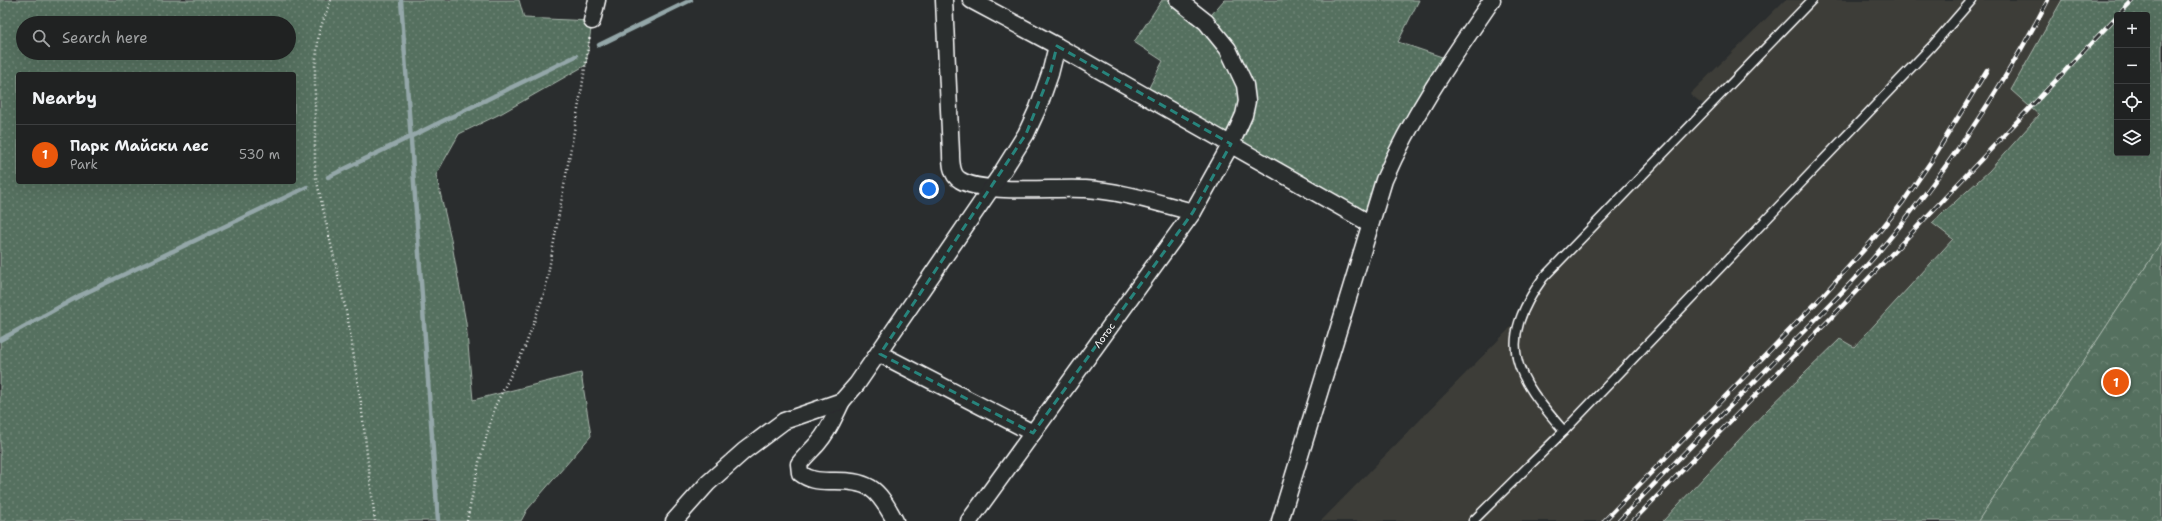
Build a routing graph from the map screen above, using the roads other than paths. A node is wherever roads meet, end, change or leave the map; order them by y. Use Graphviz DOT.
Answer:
graph roads {
  1 [pos="597,0"];
  2 [pos="944,0"];
  3 [pos="971,0"];
  4 [pos="1178,0"];
  5 [pos="1492,0"];
  6 [pos="1812,0"];
  7 [pos="1972,0"];
  8 [pos="592,21"];
  9 [pos="1057,46"];
  10 [pos="1231,144"];
  11 [pos="991,187"];
  12 [pos="1193,212"];
  13 [pos="1369,223"];
  14 [pos="880,354"];
  15 [pos="842,401"];
  16 [pos="1564,431"];
  17 [pos="1033,433"];
  18 [pos="674,521"];
  19 [pos="896,521"];
  20 [pos="969,521"];
  21 [pos="1280,521"];
  22 [pos="1473,521"];
  1 -- 8 [label="street"];
  2 -- 11 [label="street"];
  3 -- 9 [label="street"];
  4 -- 10 [label="street, Лотос"];
  5 -- 13 [label="street"];
  6 -- 16 [label="lane"];
  7 -- 16 [label="lane"];
  9 -- 10 [label="street"];
  9 -- 11 [label="street"];
  10 -- 12 [label="street, Лотос"];
  10 -- 13 [label="street"];
  11 -- 12 [label="street"];
  11 -- 14 [label="street"];
  12 -- 17 [label="street, Лотос"];
  13 -- 21 [label="street"];
  14 -- 15 [label="street"];
  14 -- 17 [label="street"];
  15 -- 18 [label="street"];
  15 -- 19 [label="street"];
  16 -- 22 [label="lane"];
  17 -- 20 [label="street, Лотос"];
}
